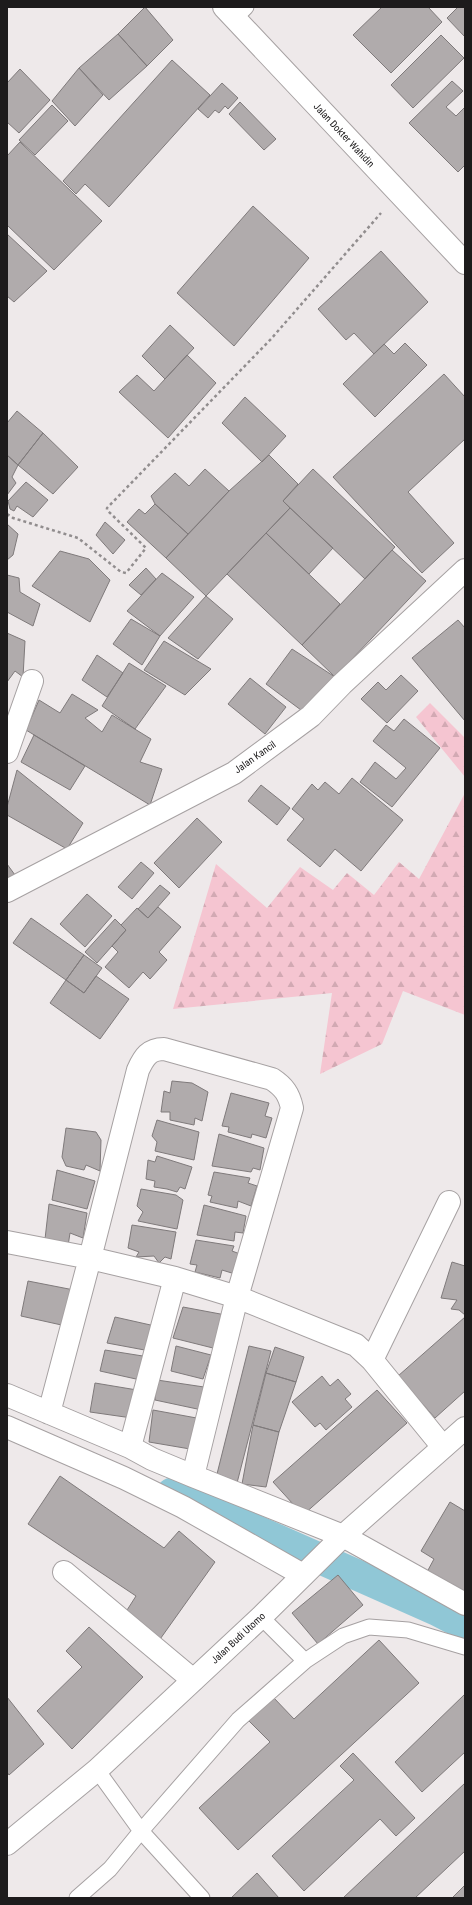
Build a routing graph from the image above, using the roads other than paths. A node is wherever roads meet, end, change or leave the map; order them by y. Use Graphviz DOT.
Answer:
graph roads {
  1 [pos="235,11"];
  2 [pos="463,257"];
  3 [pos="465,570"];
  4 [pos="32,681"];
  5 [pos="7,752"];
  6 [pos="7,891"];
  7 [pos="449,1202"];
  8 [pos="7,1242"];
  9 [pos="90,1258"];
  10 [pos="175,1278"];
  11 [pos="237,1298"];
  12 [pos="372,1360"];
  13 [pos="7,1395"];
  14 [pos="49,1413"];
  15 [pos="7,1427"];
  16 [pos="465,1428"];
  17 [pos="130,1447"];
  18 [pos="443,1447"];
  19 [pos="193,1476"];
  20 [pos="338,1540"];
  21 [pos="64,1572"];
  22 [pos="306,1572"];
  23 [pos="465,1604"];
  24 [pos="261,1618"];
  25 [pos="465,1647"];
  26 [pos="306,1661"];
  27 [pos="194,1680"];
  28 [pos="97,1770"];
  29 [pos="141,1831"];
  30 [pos="7,1844"];
  31 [pos="77,1898"];
  32 [pos="202,1898"];
  1 -- 2 [label="street, Jalan Dokter Wahidin"];
  3 -- 6 [label="street, Jalan Kancil"];
  4 -- 5 [label="street"];
  7 -- 12 [label="street"];
  8 -- 9 [label="street"];
  9 -- 10 [label="street"];
  9 -- 11 [label="street"];
  9 -- 14 [label="street"];
  10 -- 11 [label="street"];
  10 -- 17 [label="street"];
  11 -- 12 [label="street"];
  11 -- 19 [label="street"];
  12 -- 18 [label="street"];
  13 -- 14 [label="street"];
  14 -- 17 [label="street"];
  15 -- 22 [label="street"];
  16 -- 18 [label="street, Jalan Budi Utomo"];
  17 -- 19 [label="street"];
  18 -- 20 [label="street, Jalan Budi Utomo"];
  19 -- 20 [label="street"];
  20 -- 22 [label="street, Jalan Budi Utomo"];
  20 -- 23 [label="street"];
  21 -- 27 [label="street"];
  22 -- 24 [label="street, Jalan Budi Utomo"];
  24 -- 26 [label="lane"];
  24 -- 27 [label="street, Jalan Budi Utomo"];
  25 -- 26 [label="lane"];
  26 -- 29 [label="lane"];
  27 -- 28 [label="street, Jalan Budi Utomo"];
  28 -- 29 [label="lane"];
  28 -- 30 [label="street, Jalan Budi Utomo"];
  29 -- 31 [label="lane"];
  29 -- 32 [label="lane"];
}
